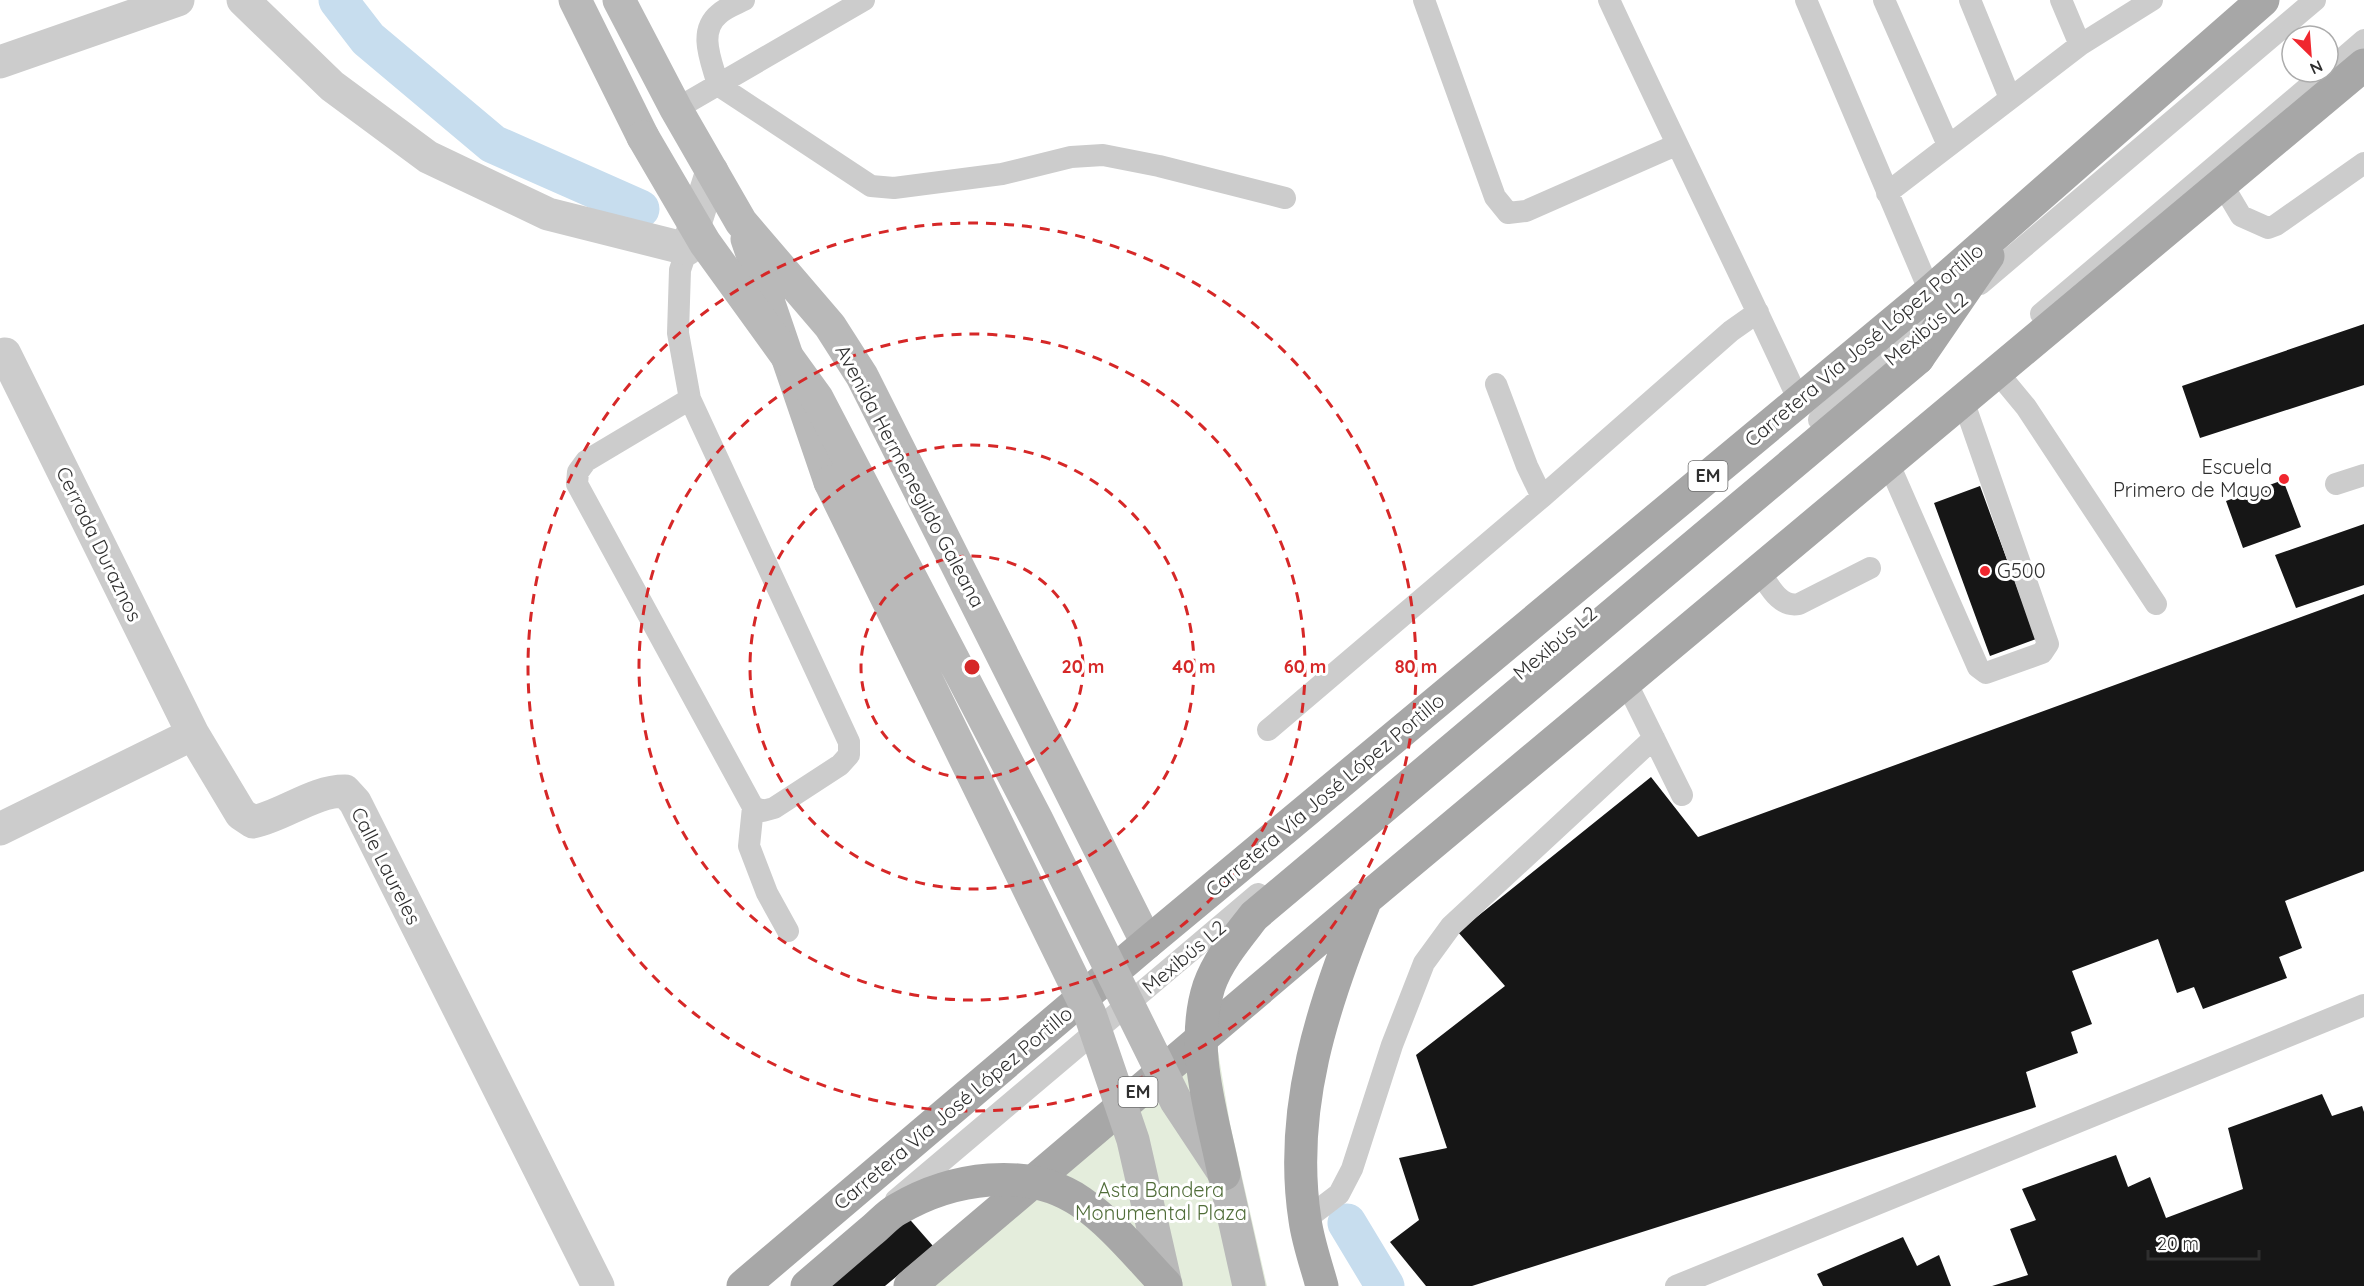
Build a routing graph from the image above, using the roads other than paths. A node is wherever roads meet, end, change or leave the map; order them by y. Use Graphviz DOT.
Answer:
graph roads {
  1 [pos="178,0"];
  2 [pos="243,0"];
  3 [pos="575,0"];
  4 [pos="619,0"];
  5 [pos="744,0"];
  6 [pos="864,0"];
  7 [pos="1424,0"];
  8 [pos="1609,0"];
  9 [pos="1806,0"];
  10 [pos="1884,0"];
  11 [pos="1970,0"];
  12 [pos="2061,0"];
  13 [pos="2151,0"];
  14 [pos="2263,0"];
  15 [pos="2315,0"];
  16 [pos="2364,40"];
  17 [pos="2080,45"];
  18 [pos="2340,60"];
  19 [pos="0,62"];
  20 [pos="2364,65"];
  21 [pos="718,84"];
  22 [pos="2312,84"];
  23 [pos="2010,98"];
  24 [pos="676,109"];
  25 [pos="1676,145"];
  26 [pos="1948,145"];
  27 [pos="2364,163"];
  28 [pos="712,171"];
  29 [pos="2222,184"];
  30 [pos="1887,193"];
  31 [pos="1285,198"];
  32 [pos="741,222"];
  33 [pos="687,249"];
  34 [pos="1943,297"];
  35 [pos="1758,312"];
  36 [pos="5,354"];
  37 [pos="1997,372"];
  38 [pos="1496,384"];
  39 [pos="690,399"];
  40 [pos="1799,400"];
  41 [pos="1963,400"];
  42 [pos="1888,462"];
  43 [pos="2364,475"];
  44 [pos="2336,484"];
  45 [pos="1542,497"];
  46 [pos="1870,568"];
  47 [pos="1759,571"];
  48 [pos="2156,604"];
  49 [pos="1626,682"];
  50 [pos="1268,730"];
  51 [pos="193,734"];
  52 [pos="1654,738"];
  53 [pos="1682,795"];
  54 [pos="753,807"];
  55 [pos="0,830"];
  56 [pos="1366,899"];
  57 [pos="788,931"];
  58 [pos="1147,944"];
  59 [pos="2364,1005"];
  60 [pos="1224,1174"];
  61 [pos="1305,1220"];
  62 [pos="598,1286"];
  63 [pos="743,1286"];
  64 [pos="795,1286"];
  65 [pos="807,1286"];
  66 [pos="893,1286"];
  67 [pos="910,1286"];
  68 [pos="1166,1286"];
  69 [pos="1249,1286"];
  70 [pos="1322,1286"];
  71 [pos="1676,1286"];
  1 -- 19 [label="street"];
  2 -- 33 [label="street"];
  3 -- 60 [label="street, bridge"];
  4 -- 24 [label="street, Avenida Hermenegildo Galeana"];
  5 -- 21 [label="lane"];
  6 -- 21 [label="lane"];
  7 -- 25 [label="lane"];
  8 -- 25 [label="lane"];
  9 -- 30 [label="lane"];
  10 -- 26 [label="lane"];
  11 -- 23 [label="lane"];
  12 -- 17 [label="lane"];
  13 -- 17 [label="lane"];
  14 -- 34 [label="main road"];
  15 -- 34 [label="lane, Mexibús L2"];
  16 -- 18 [label="lane"];
  17 -- 23 [label="lane"];
  20 -- 29 [label="main road, EM"];
  21 -- 24 [label="lane"];
  21 -- 31 [label="lane"];
  22 -- 66 [label="lane"];
  23 -- 26 [label="lane"];
  24 -- 28 [label="street, Avenida Hermenegildo Galeana"];
  25 -- 35 [label="lane"];
  26 -- 30 [label="lane"];
  27 -- 29 [label="lane"];
  28 -- 32 [label="street, Avenida Hermenegildo Galeana"];
  28 -- 33 [label="street"];
  29 -- 37 [label="main road, EM"];
  30 -- 34 [label="lane"];
  32 -- 58 [label="street, Avenida Hermenegildo Galeana"];
  32 -- 68 [label="street, bridge"];
  33 -- 39 [label="lane"];
  34 -- 40 [label="main road, Carretera Vía José López Portillo / EM"];
  34 -- 60 [label="main road, bridge"];
  34 -- 64 [label="lane, Mexibús L2"];
  35 -- 40 [label="lane"];
  35 -- 45 [label="lane"];
  36 -- 51 [label="street, Cerrada Duraznos"];
  37 -- 41 [label="main road, EM"];
  37 -- 48 [label="lane"];
  38 -- 45 [label="lane"];
  39 -- 54 [label="lane"];
  39 -- 54 [label="lane"];
  40 -- 58 [label="main road, Carretera Vía José López Portillo / EM"];
  41 -- 42 [label="main road, EM"];
  41 -- 42 [label="lane"];
  42 -- 47 [label="main road, EM"];
  43 -- 44 [label="lane"];
  45 -- 50 [label="lane"];
  46 -- 47 [label="lane"];
  47 -- 49 [label="main road, EM"];
  49 -- 52 [label="lane"];
  49 -- 56 [label="main road, EM"];
  51 -- 55 [label="street"];
  51 -- 62 [label="street, Calle Laureles"];
  52 -- 53 [label="lane"];
  52 -- 61 [label="lane"];
  54 -- 57 [label="lane"];
  56 -- 61 [label="main road"];
  56 -- 67 [label="main road, EM"];
  58 -- 63 [label="main road, Carretera Vía José López Portillo / EM"];
  59 -- 71 [label="lane"];
  60 -- 69 [label="street"];
  61 -- 70 [label="main road"];
  65 -- 68 [label="main road, bridge"];
}
